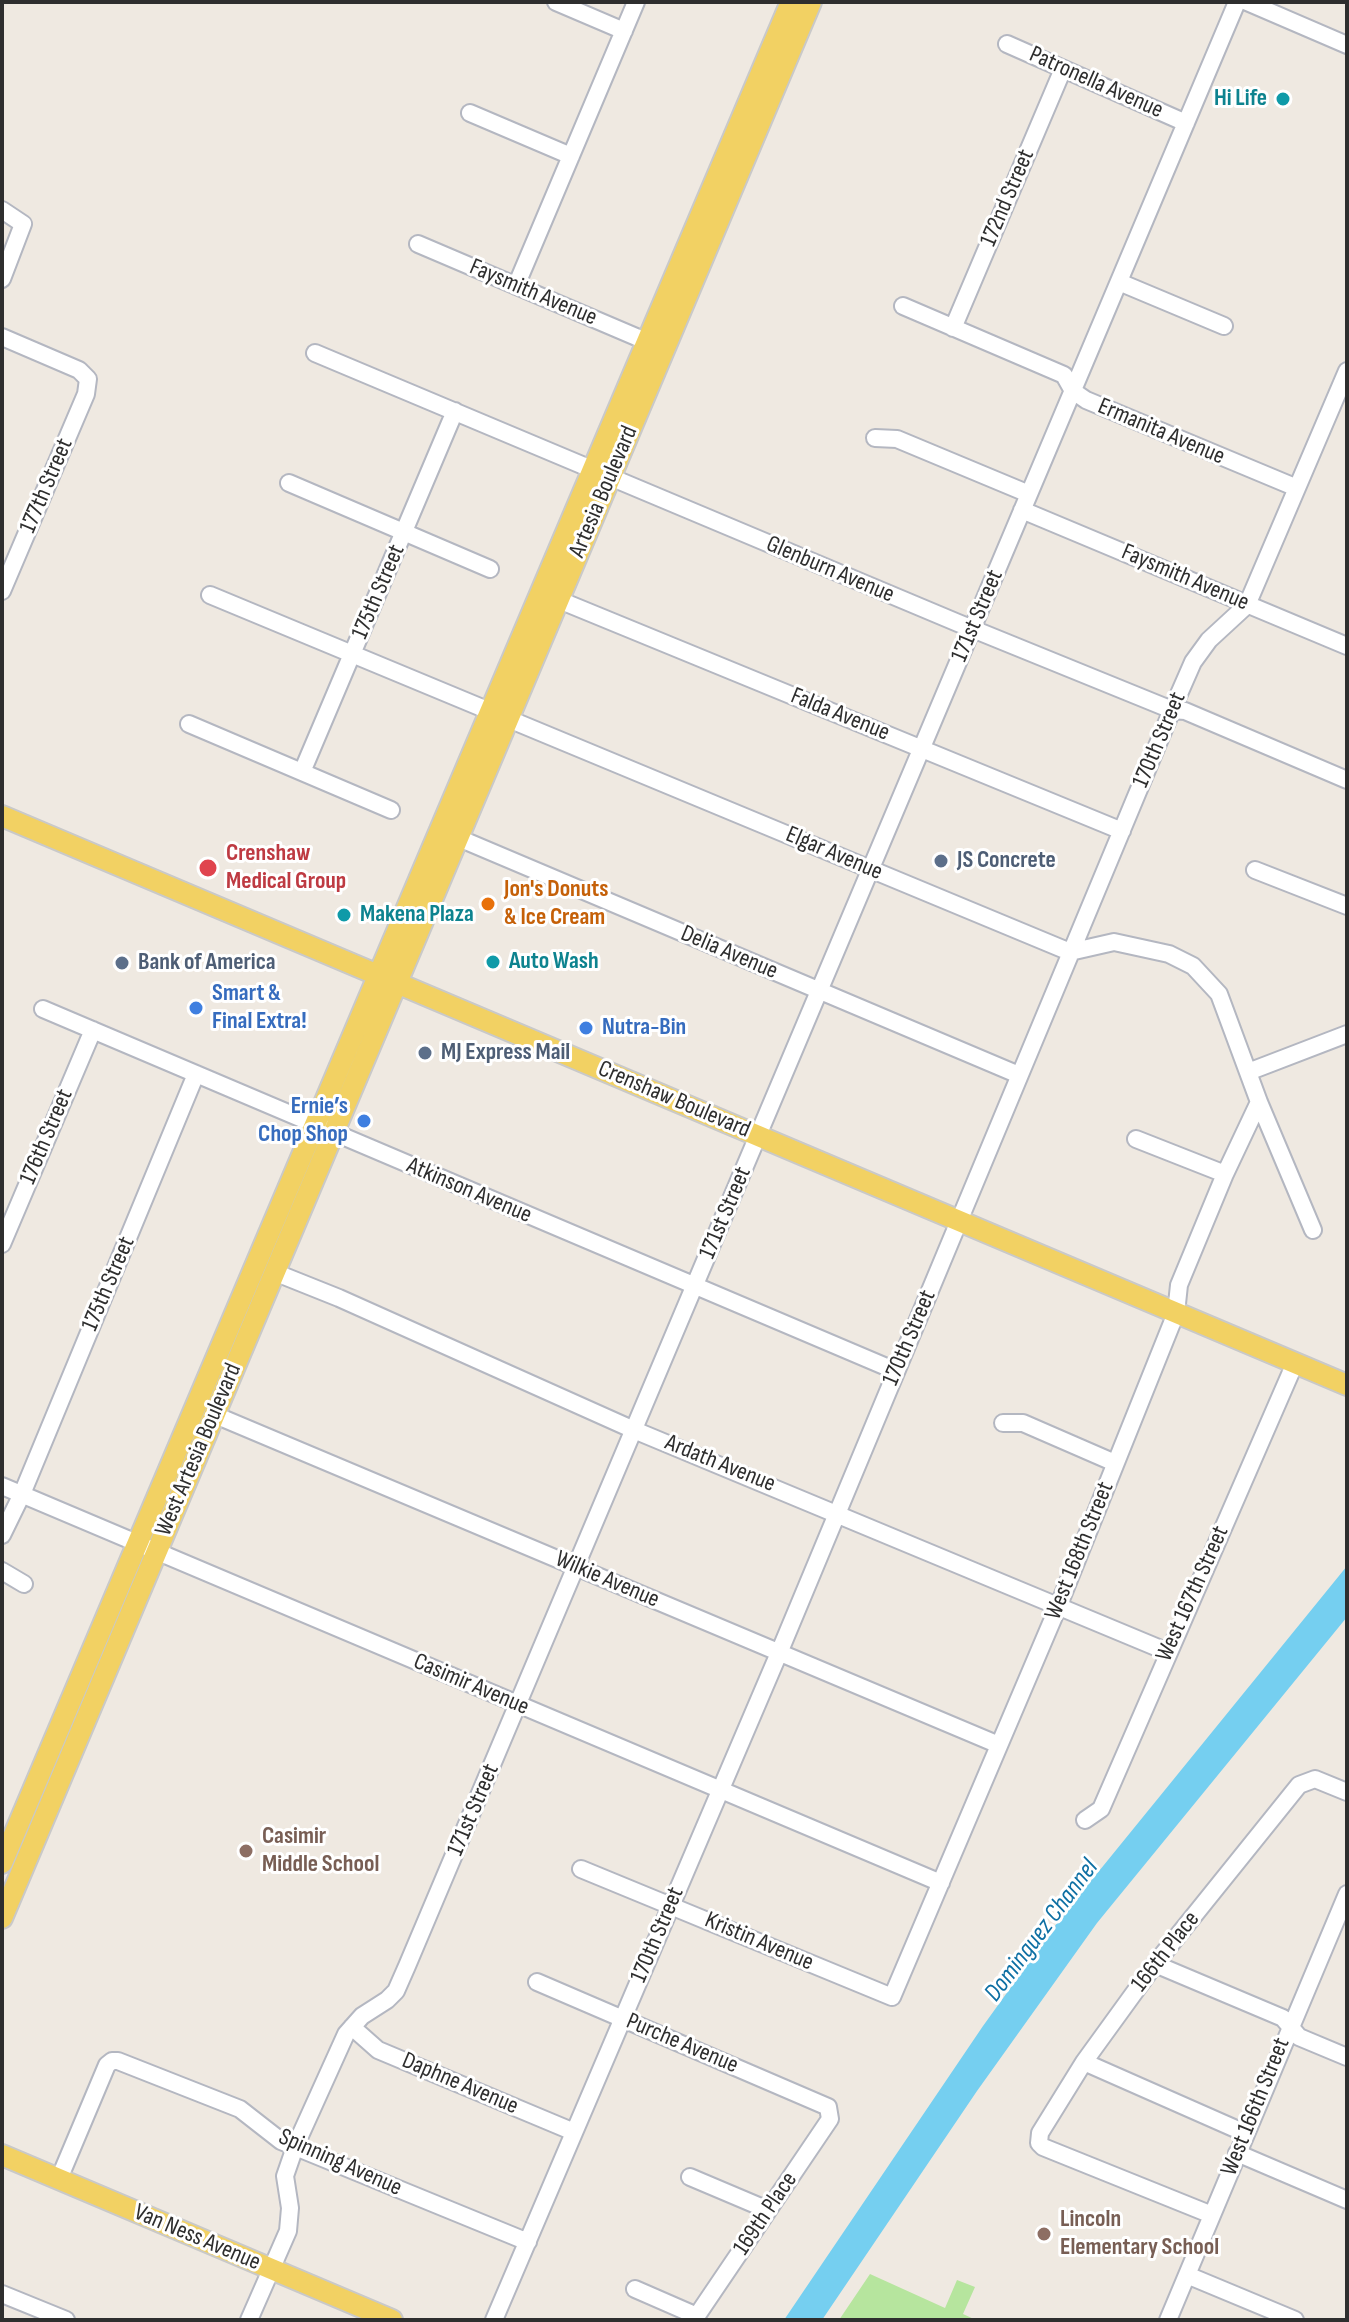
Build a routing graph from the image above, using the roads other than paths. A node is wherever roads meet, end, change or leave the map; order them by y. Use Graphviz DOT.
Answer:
graph roads {
  1 [pos="556,2"];
  2 [pos="636,2"];
  3 [pos="791,2"];
  4 [pos="811,2"];
  5 [pos="1237,2"];
  6 [pos="1247,2"];
  7 [pos="624,31"];
  8 [pos="1007,44"];
  9 [pos="1347,45"];
  10 [pos="1063,69"];
  11 [pos="470,113"];
  12 [pos="1186,123"];
  13 [pos="571,156"];
  14 [pos="2,210"];
  15 [pos="418,244"];
  16 [pos="2,279"];
  17 [pos="1119,282"];
  18 [pos="516,286"];
  19 [pos="903,306"];
  20 [pos="1224,326"];
  21 [pos="953,328"];
  22 [pos="2,337"];
  23 [pos="648,342"];
  24 [pos="315,353"];
  25 [pos="1347,371"];
  26 [pos="1073,391"];
  27 [pos="455,411"];
  28 [pos="875,438"];
  29 [pos="601,475"];
  30 [pos="289,483"];
  31 [pos="1297,488"];
  32 [pos="1026,502"];
  33 [pos="404,532"];
  34 [pos="490,569"];
  35 [pos="2,591"];
  36 [pos="210,595"];
  37 [pos="559,600"];
  38 [pos="1247,605"];
  39 [pos="972,629"];
  40 [pos="1347,646"];
  41 [pos="352,654"];
  42 [pos="1172,710"];
  43 [pos="500,715"];
  44 [pos="189,724"];
  45 [pos="922,749"];
  46 [pos="302,772"];
  47 [pos="1347,780"];
  48 [pos="391,810"];
  49 [pos="2,816"];
  50 [pos="1122,831"];
  51 [pos="449,834"];
  52 [pos="871,869"];
  53 [pos="1255,870"];
  54 [pos="1347,906"];
  55 [pos="1070,952"];
  56 [pos="387,979"];
  57 [pos="820,991"];
  58 [pos="43,1009"];
  59 [pos="93,1030"];
  60 [pos="1347,1034"];
  61 [pos="1248,1072"];
  62 [pos="196,1074"];
  63 [pos="1019,1075"];
  64 [pos="1259,1102"];
  65 [pos="314,1123"];
  66 [pos="335,1132"];
  67 [pos="759,1136"];
  68 [pos="1136,1139"];
  69 [pos="1225,1174"];
  70 [pos="959,1221"];
  71 [pos="1313,1230"];
  72 [pos="2,1244"];
  73 [pos="274,1272"];
  74 [pos="694,1286"];
  75 [pos="1176,1313"];
  76 [pos="1295,1363"];
  77 [pos="896,1371"];
  78 [pos="1347,1385"];
  79 [pos="215,1415"];
  80 [pos="1003,1423"];
  81 [pos="634,1430"];
  82 [pos="1115,1463"];
  83 [pos="2,1486"];
  84 [pos="22,1494"];
  85 [pos="836,1512"];
  86 [pos="2,1535"];
  87 [pos="147,1548"];
  88 [pos="576,1566"];
  89 [pos="2,1571"];
  90 [pos="24,1584"];
  91 [pos="1058,1607"];
  92 [pos="1168,1652"];
  93 [pos="779,1653"];
  94 [pos="519,1705"];
  95 [pos="999,1745"];
  96 [pos="720,1790"];
  97 [pos="1347,1792"];
  98 [pos="1085,1820"];
  99 [pos="2,1863"];
  100 [pos="581,1869"];
  101 [pos="941,1883"];
  102 [pos="1347,1894"];
  103 [pos="671,1905"];
  104 [pos="2,1918"];
  105 [pos="1342,1921"];
  106 [pos="1155,1964"];
  107 [pos="537,1982"];
  108 [pos="892,1997"];
  109 [pos="623,2019"];
  110 [pos="1290,2024"];
  111 [pos="352,2027"];
  112 [pos="1347,2057"];
  113 [pos="1084,2062"];
  114 [pos="828,2107"];
  115 [pos="574,2132"];
  116 [pos="1245,2133"];
  117 [pos="295,2147"];
  118 [pos="1237,2153"];
  119 [pos="2,2155"];
  120 [pos="690,2177"];
  121 [pos="59,2179"];
  122 [pos="1347,2200"];
  123 [pos="768,2210"];
  124 [pos="1212,2215"];
  125 [pos="528,2242"];
  126 [pos="271,2269"];
  127 [pos="1187,2275"];
  128 [pos="635,2289"];
  129 [pos="2,2294"];
  130 [pos="696,2318"];
  131 [pos="66,2320"];
  132 [pos="249,2320"];
  133 [pos="392,2320"];
  134 [pos="494,2320"];
  135 [pos="1168,2320"];
  136 [pos="1295,2320"];
  1 -- 7 [label="street"];
  2 -- 7 [label="street"];
  3 -- 23 [label="main road, Artesia Boulevard"];
  4 -- 29 [label="main road, Artesia Boulevard"];
  5 -- 12 [label="street, 171st Street"];
  6 -- 9 [label="street"];
  7 -- 13 [label="street"];
  8 -- 10 [label="street, Patronella Avenue"];
  10 -- 12 [label="street, Patronella Avenue"];
  10 -- 21 [label="street, 172nd Street"];
  11 -- 13 [label="street"];
  12 -- 17 [label="street, 171st Street"];
  13 -- 18 [label="street"];
  14 -- 16 [label="street"];
  15 -- 18 [label="street, Faysmith Avenue"];
  17 -- 20 [label="street"];
  17 -- 26 [label="street, 171st Street"];
  18 -- 23 [label="street, Faysmith Avenue"];
  19 -- 21 [label="street, Ermanita Avenue"];
  21 -- 26 [label="street, Ermanita Avenue"];
  22 -- 35 [label="street, 177th Street"];
  23 -- 29 [label="main road, Artesia Boulevard"];
  24 -- 27 [label="street, Glenburn Avenue"];
  25 -- 31 [label="street, 170th Street"];
  26 -- 31 [label="street, Ermanita Avenue"];
  26 -- 32 [label="street, 171st Street"];
  27 -- 29 [label="street, Glenburn Avenue"];
  27 -- 33 [label="street, 175th Street"];
  28 -- 32 [label="street, Faysmith Avenue"];
  29 -- 37 [label="main road, Artesia Boulevard"];
  29 -- 39 [label="street, Glenburn Avenue"];
  29 -- 43 [label="main road, Artesia Boulevard"];
  30 -- 33 [label="street"];
  31 -- 38 [label="street, 170th Street"];
  32 -- 38 [label="street, Faysmith Avenue"];
  32 -- 39 [label="street, 171st Street"];
  33 -- 34 [label="street"];
  33 -- 41 [label="street, 175th Street"];
  36 -- 41 [label="street, Elgar Avenue"];
  37 -- 43 [label="main road, Artesia Boulevard"];
  37 -- 45 [label="street, Falda Avenue"];
  38 -- 40 [label="street, Faysmith Avenue"];
  38 -- 42 [label="street, 170th Street"];
  39 -- 42 [label="street, Glenburn Avenue"];
  39 -- 45 [label="street, 171st Street"];
  41 -- 43 [label="street, Elgar Avenue"];
  41 -- 46 [label="street, 175th Street"];
  42 -- 47 [label="street, Glenburn Avenue"];
  42 -- 50 [label="street, 170th Street"];
  43 -- 51 [label="main road, Artesia Boulevard"];
  43 -- 52 [label="street, Elgar Avenue"];
  44 -- 46 [label="street"];
  45 -- 50 [label="street, Falda Avenue"];
  45 -- 52 [label="street, 171st Street"];
  46 -- 48 [label="street"];
  49 -- 56 [label="main road, Crenshaw Boulevard"];
  50 -- 55 [label="street, 170th Street"];
  51 -- 56 [label="main road, Artesia Boulevard"];
  51 -- 57 [label="street, Delia Avenue"];
  52 -- 55 [label="street, Elgar Avenue"];
  52 -- 57 [label="street, 171st Street"];
  53 -- 54 [label="street"];
  55 -- 61 [label="street"];
  55 -- 63 [label="street, 170th Street"];
  56 -- 65 [label="main road, West Artesia Boulevard"];
  56 -- 66 [label="main road, West Artesia Boulevard"];
  56 -- 67 [label="main road, Crenshaw Boulevard"];
  57 -- 63 [label="street, Delia Avenue"];
  57 -- 67 [label="street, 171st Street"];
  58 -- 59 [label="street, Atkinson Avenue"];
  59 -- 62 [label="street, Atkinson Avenue"];
  59 -- 72 [label="street, 176th Street"];
  60 -- 61 [label="street"];
  61 -- 64 [label="street"];
  62 -- 65 [label="street, Atkinson Avenue"];
  62 -- 84 [label="street, 175th Street"];
  63 -- 70 [label="street, 170th Street"];
  64 -- 69 [label="street, West 168th Street"];
  64 -- 71 [label="street"];
  65 -- 66 [label="street, Atkinson Avenue"];
  65 -- 87 [label="main road, West Artesia Boulevard"];
  66 -- 73 [label="main road, West Artesia Boulevard"];
  66 -- 74 [label="street, Atkinson Avenue"];
  67 -- 70 [label="main road, Crenshaw Boulevard"];
  67 -- 74 [label="street, 171st Street"];
  68 -- 69 [label="street"];
  69 -- 75 [label="street, West 168th Street"];
  70 -- 75 [label="main road, Crenshaw Boulevard"];
  70 -- 77 [label="street, 170th Street"];
  73 -- 79 [label="main road, West Artesia Boulevard"];
  73 -- 81 [label="street, Ardath Avenue"];
  74 -- 77 [label="street, Atkinson Avenue"];
  74 -- 81 [label="street, 171st Street"];
  75 -- 76 [label="main road, Crenshaw Boulevard"];
  75 -- 82 [label="street, West 168th Street"];
  76 -- 78 [label="main road, Crenshaw Boulevard"];
  76 -- 92 [label="street, West 167th Street"];
  77 -- 85 [label="street, 170th Street"];
  79 -- 87 [label="main road, West Artesia Boulevard"];
  79 -- 88 [label="street, Wilkie Avenue"];
  80 -- 82 [label="street"];
  81 -- 85 [label="street, Ardath Avenue"];
  81 -- 88 [label="street, 171st Street"];
  82 -- 91 [label="street, West 168th Street"];
  83 -- 84 [label="street, Casimir Avenue"];
  84 -- 86 [label="street, 175th Street"];
  84 -- 87 [label="street, Casimir Avenue"];
  85 -- 91 [label="street, Ardath Avenue"];
  85 -- 93 [label="street, 170th Street"];
  87 -- 94 [label="street, Casimir Avenue"];
  87 -- 99 [label="main road, West Artesia Boulevard"];
  87 -- 104 [label="main road, West Artesia Boulevard"];
  88 -- 93 [label="street, Wilkie Avenue"];
  88 -- 94 [label="street, 171st Street"];
  89 -- 90 [label="street"];
  91 -- 92 [label="street, Ardath Avenue"];
  91 -- 95 [label="street, West 168th Street"];
  92 -- 98 [label="street, West 167th Street"];
  93 -- 95 [label="street, Wilkie Avenue"];
  93 -- 96 [label="street, 170th Street"];
  94 -- 96 [label="street, Casimir Avenue"];
  94 -- 111 [label="street, 171st Street"];
  95 -- 101 [label="street, West 168th Street"];
  96 -- 101 [label="street, Casimir Avenue"];
  96 -- 103 [label="street, 170th Street"];
  97 -- 106 [label="street, 166th Place"];
  100 -- 103 [label="street, Kristin Avenue"];
  101 -- 108 [label="street, West 168th Street"];
  102 -- 105 [label="street, West 166th Street"];
  103 -- 108 [label="street, Kristin Avenue"];
  103 -- 109 [label="street, 170th Street"];
  105 -- 110 [label="street, West 166th Street"];
  106 -- 110 [label="street"];
  106 -- 113 [label="street, 166th Place"];
  107 -- 109 [label="street, Purche Avenue"];
  109 -- 114 [label="street, Purche Avenue"];
  109 -- 115 [label="street, 170th Street"];
  110 -- 112 [label="street"];
  110 -- 116 [label="street, West 166th Street"];
  111 -- 115 [label="street, Daphne Avenue"];
  111 -- 117 [label="street, 171st Street"];
  113 -- 116 [label="street"];
  113 -- 124 [label="street, 166th Place"];
  114 -- 123 [label="street, 169th Place"];
  115 -- 125 [label="street, 170th Street"];
  116 -- 118 [label="street, West 166th Street"];
  117 -- 121 [label="street, Spinning Avenue"];
  117 -- 125 [label="street, Spinning Avenue"];
  117 -- 126 [label="street, 171st Street"];
  118 -- 122 [label="street"];
  118 -- 124 [label="street, West 166th Street"];
  119 -- 121 [label="main road, Van Ness Avenue"];
  120 -- 123 [label="street"];
  121 -- 126 [label="main road, Van Ness Avenue"];
  123 -- 130 [label="street, 169th Place"];
  124 -- 127 [label="street, West 166th Street"];
  125 -- 134 [label="street, 170th Street"];
  126 -- 132 [label="street, 171st Street"];
  126 -- 133 [label="main road, Van Ness Avenue"];
  127 -- 135 [label="street, West 166th Street"];
  127 -- 136 [label="street"];
  128 -- 130 [label="street"];
  129 -- 131 [label="street"];
}
